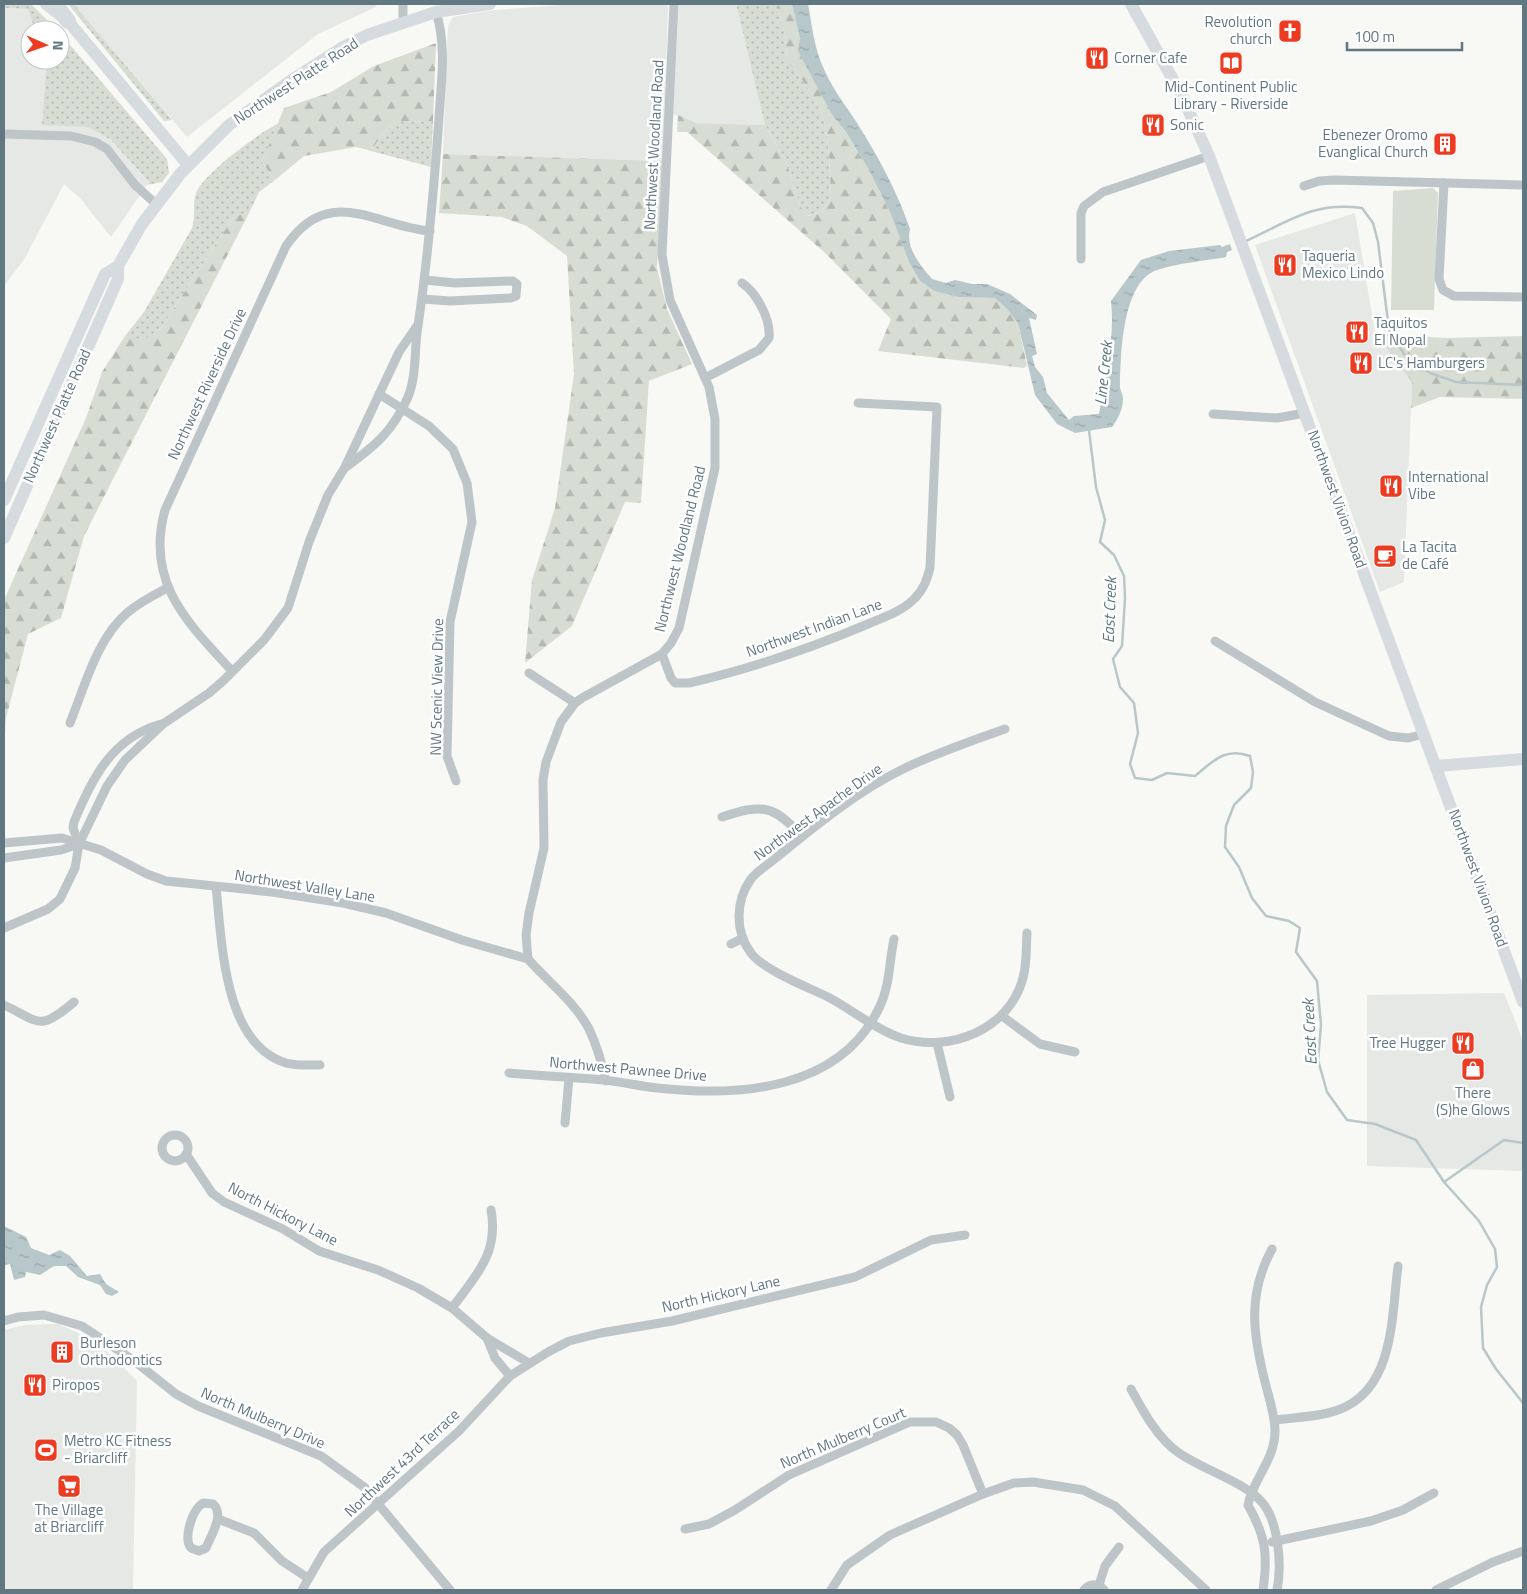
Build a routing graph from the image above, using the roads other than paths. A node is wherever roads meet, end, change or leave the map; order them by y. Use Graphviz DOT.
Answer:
graph roads {
  1 [pos="46,4"];
  2 [pos="55,4"];
  3 [pos="403,4"];
  4 [pos="490,4"];
  5 [pos="674,4"];
  6 [pos="1132,5"];
  7 [pos="436,12"];
  8 [pos="67,20"];
  9 [pos="67,20"];
  10 [pos="403,22"];
  11 [pos="70,23"];
  12 [pos="4,134"];
  13 [pos="1209,156"];
  14 [pos="188,165"];
  15 [pos="1444,183"];
  16 [pos="1523,185"];
  17 [pos="1304,186"];
  18 [pos="156,204"];
  19 [pos="430,231"];
  20 [pos="1081,259"];
  21 [pos="118,266"];
  22 [pos="425,280"];
  23 [pos="742,283"];
  24 [pos="1523,297"];
  25 [pos="423,299"];
  26 [pos="418,326"];
  27 [pos="705,378"];
  28 [pos="379,394"];
  29 [pos="858,403"];
  30 [pos="401,409"];
  31 [pos="1305,412"];
  32 [pos="1213,414"];
  33 [pos="345,467"];
  34 [pos="4,500"];
  35 [pos="4,538"];
  36 [pos="168,588"];
  37 [pos="1214,641"];
  38 [pos="662,654"];
  39 [pos="232,671"];
  40 [pos="529,673"];
  41 [pos="575,703"];
  42 [pos="70,723"];
  43 [pos="163,724"];
  44 [pos="1005,729"];
  45 [pos="1424,734"];
  46 [pos="1523,759"];
  47 [pos="1436,766"];
  48 [pos="456,781"];
  49 [pos="722,817"];
  50 [pos="802,837"];
  51 [pos="4,844"];
  52 [pos="79,844"];
  53 [pos="4,858"];
  54 [pos="216,887"];
  55 [pos="4,928"];
  56 [pos="1026,934"];
  57 [pos="743,938"];
  58 [pos="894,939"];
  59 [pos="731,944"];
  60 [pos="528,959"];
  61 [pos="74,1002"];
  62 [pos="1523,1002"];
  63 [pos="4,1006"];
  64 [pos="1002,1016"];
  65 [pos="871,1022"];
  66 [pos="937,1043"];
  67 [pos="1075,1052"];
  68 [pos="320,1065"];
  69 [pos="509,1073"];
  70 [pos="569,1078"];
  71 [pos="606,1080"];
  72 [pos="950,1097"];
  73 [pos="565,1123"];
  74 [pos="186,1154"];
  75 [pos="491,1210"];
  76 [pos="964,1236"];
  77 [pos="1272,1249"];
  78 [pos="1398,1266"];
  79 [pos="452,1308"];
  80 [pos="4,1321"];
  81 [pos="487,1338"];
  82 [pos="529,1363"];
  83 [pos="510,1376"];
  84 [pos="1131,1389"];
  85 [pos="1275,1420"];
  86 [pos="1434,1493"];
  87 [pos="983,1494"];
  88 [pos="1250,1494"];
  89 [pos="379,1505"];
  90 [pos="218,1519"];
  91 [pos="685,1529"];
  92 [pos="1277,1541"];
  93 [pos="1264,1542"];
  94 [pos="1119,1548"];
  95 [pos="1523,1551"];
  96 [pos="308,1578"];
  97 [pos="1102,1588"];
  98 [pos="302,1590"];
  99 [pos="450,1590"];
  100 [pos="831,1590"];
  101 [pos="1084,1590"];
  102 [pos="1206,1590"];
  103 [pos="1263,1590"];
  104 [pos="1277,1590"];
  105 [pos="1436,1590"];
  1 -- 8 [label="main road"];
  2 -- 9 [label="highway"];
  3 -- 10 [label="street"];
  4 -- 7 [label="main road, Northwest Platte Road"];
  5 -- 27 [label="street, Northwest Woodland Road"];
  6 -- 13 [label="main road, Northwest Vivion Road"];
  7 -- 10 [label="main road, Northwest Platte Road"];
  7 -- 19 [label="street"];
  10 -- 14 [label="main road, Northwest Platte Road"];
  11 -- 14 [label="main road"];
  12 -- 18 [label="street"];
  13 -- 20 [label="street"];
  13 -- 31 [label="main road, Northwest Vivion Road"];
  14 -- 18 [label="main road, Northwest Platte Road"];
  15 -- 16 [label="street"];
  15 -- 17 [label="street"];
  15 -- 24 [label="street"];
  18 -- 21 [label="main road, Northwest Platte Road"];
  19 -- 22 [label="street"];
  19 -- 36 [label="street, Northwest Riverside Drive"];
  21 -- 34 [label="main road, Northwest Platte Road"];
  21 -- 35 [label="main road, Northwest Platte Road"];
  22 -- 25 [label="street"];
  22 -- 25 [label="street"];
  23 -- 27 [label="street"];
  25 -- 26 [label="street"];
  26 -- 28 [label="street"];
  26 -- 30 [label="street"];
  27 -- 38 [label="street, Northwest Woodland Road"];
  28 -- 30 [label="street, NW Scenic View Drive"];
  28 -- 33 [label="street"];
  29 -- 38 [label="street, Northwest Indian Lane"];
  30 -- 33 [label="street"];
  30 -- 48 [label="street, NW Scenic View Drive"];
  31 -- 32 [label="street"];
  31 -- 45 [label="main road, Northwest Vivion Road"];
  33 -- 39 [label="street"];
  36 -- 39 [label="street, Northwest Riverside Drive"];
  36 -- 42 [label="street"];
  37 -- 45 [label="street"];
  38 -- 41 [label="street, Northwest Woodland Road"];
  39 -- 43 [label="street"];
  40 -- 41 [label="street"];
  41 -- 60 [label="street, Northwest Woodland Road"];
  43 -- 52 [label="street"];
  43 -- 52 [label="street"];
  44 -- 50 [label="street, Northwest Apache Drive"];
  45 -- 47 [label="main road, Northwest Vivion Road"];
  46 -- 47 [label="main road"];
  47 -- 62 [label="main road, Northwest Vivion Road"];
  49 -- 50 [label="street"];
  50 -- 57 [label="street, Northwest Apache Drive"];
  51 -- 52 [label="street, Northwest Valley Lane"];
  52 -- 53 [label="street"];
  52 -- 54 [label="street, Northwest Valley Lane"];
  52 -- 55 [label="street"];
  54 -- 60 [label="street, Northwest Valley Lane"];
  54 -- 68 [label="street"];
  56 -- 64 [label="street"];
  57 -- 59 [label="street"];
  57 -- 65 [label="street, Northwest Apache Drive"];
  58 -- 65 [label="street, Northwest Pawnee Drive"];
  60 -- 71 [label="street"];
  61 -- 63 [label="street"];
  64 -- 66 [label="street, Northwest Apache Drive"];
  64 -- 67 [label="street"];
  65 -- 66 [label="street, Northwest Apache Drive"];
  65 -- 71 [label="street, Northwest Pawnee Drive"];
  66 -- 72 [label="street"];
  69 -- 70 [label="street, Northwest Pawnee Drive"];
  70 -- 71 [label="street, Northwest Pawnee Drive"];
  70 -- 73 [label="street"];
  74 -- 79 [label="street, North Hickory Lane"];
  75 -- 79 [label="street"];
  76 -- 82 [label="street, North Hickory Lane"];
  77 -- 85 [label="street"];
  78 -- 85 [label="street"];
  79 -- 81 [label="street, North Hickory Lane"];
  80 -- 89 [label="street, North Mulberry Drive"];
  81 -- 82 [label="street, North Hickory Lane"];
  81 -- 83 [label="street, North Hickory Lane"];
  82 -- 83 [label="street, Northwest 43rd Terrace"];
  83 -- 89 [label="street, Northwest 43rd Terrace"];
  84 -- 88 [label="street"];
  85 -- 88 [label="street"];
  86 -- 92 [label="street"];
  87 -- 91 [label="street, North Mulberry Court"];
  87 -- 100 [label="street"];
  87 -- 102 [label="street"];
  88 -- 92 [label="street"];
  88 -- 93 [label="street"];
  89 -- 96 [label="street, Northwest 43rd Terrace"];
  89 -- 99 [label="street, North Mulberry Drive"];
  90 -- 90 [label="street"];
  90 -- 96 [label="street"];
  92 -- 93 [label="street"];
  92 -- 104 [label="street"];
  93 -- 103 [label="street"];
  94 -- 97 [label="street"];
  95 -- 105 [label="street"];
  96 -- 98 [label="street, Northwest 43rd Terrace"];
  97 -- 101 [label="street"];
}
